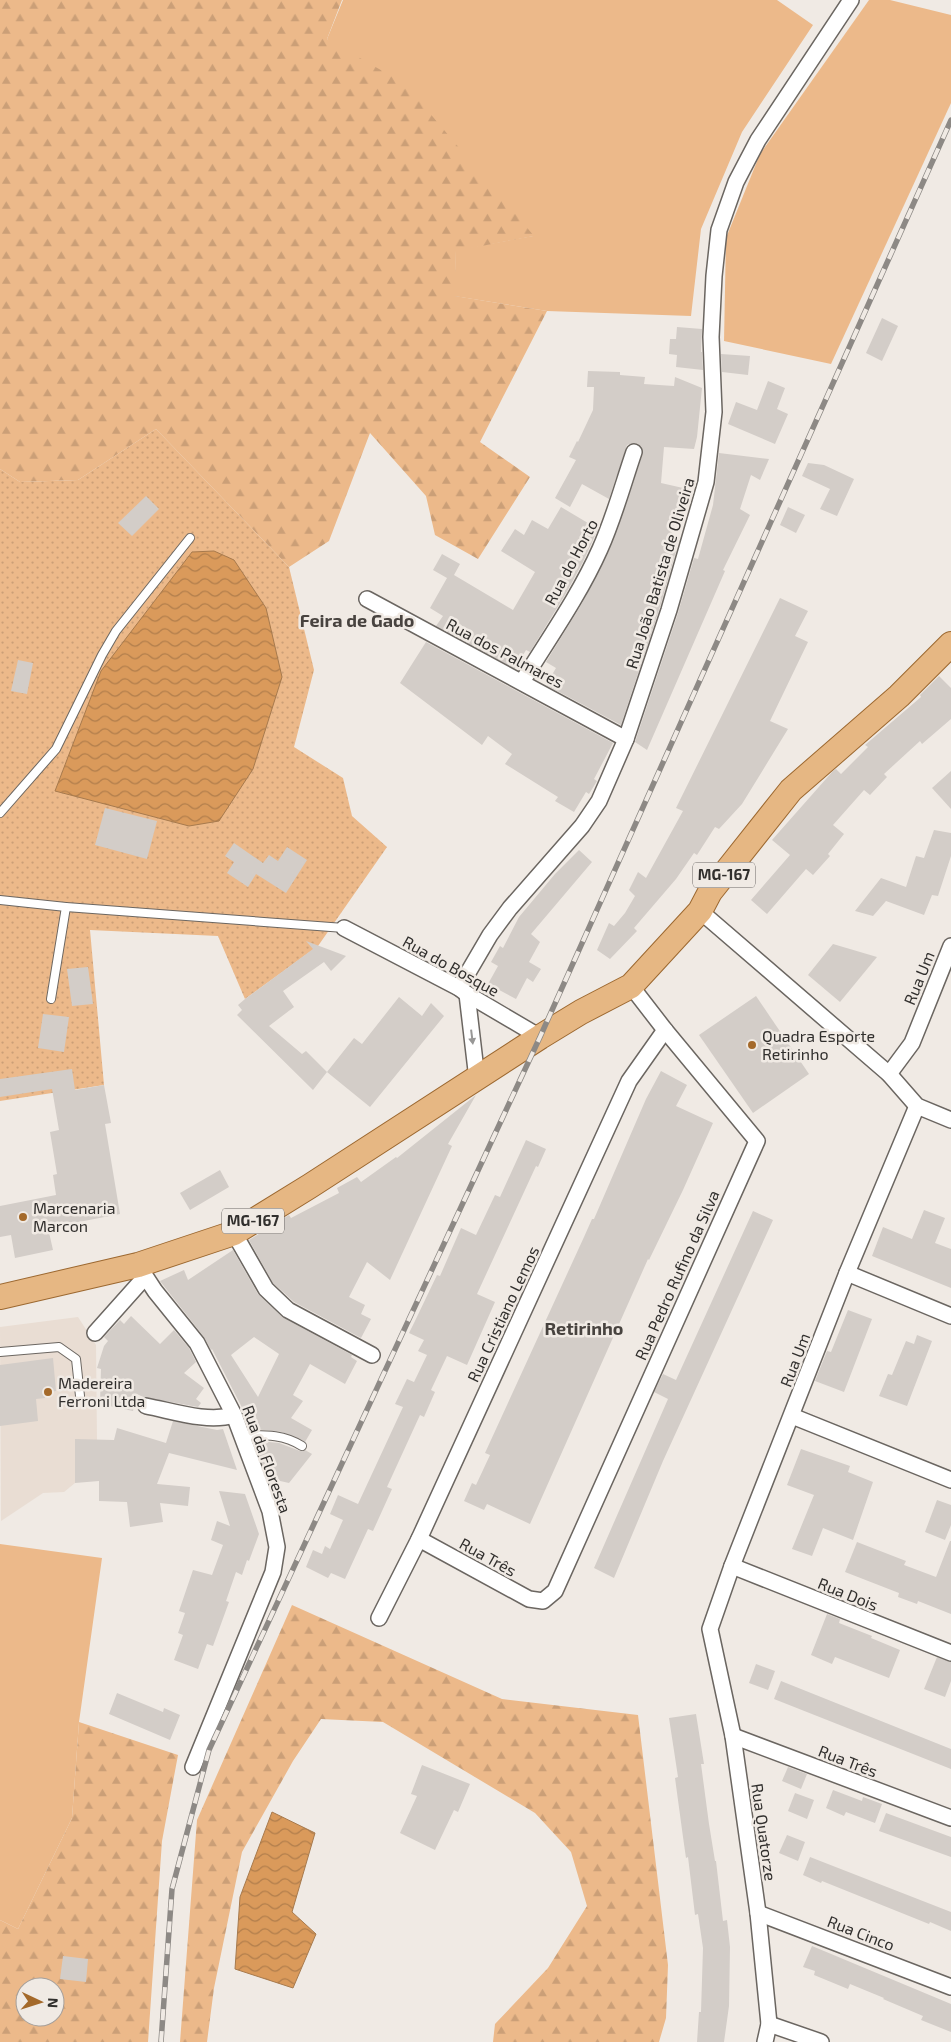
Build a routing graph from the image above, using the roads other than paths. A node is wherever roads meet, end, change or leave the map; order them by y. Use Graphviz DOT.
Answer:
graph roads {
  1 [pos="851,0"];
  2 [pos="634,452"];
  3 [pos="190,538"];
  4 [pos="367,599"];
  5 [pos="951,644"];
  6 [pos="522,682"];
  7 [pos="626,739"];
  8 [pos="0,813"];
  9 [pos="0,900"];
  10 [pos="66,907"];
  11 [pos="700,911"];
  12 [pos="344,928"];
  13 [pos="951,946"];
  14 [pos="631,986"];
  15 [pos="463,991"];
  16 [pos="52,999"];
  17 [pos="665,1030"];
  18 [pos="540,1037"];
  19 [pos="890,1074"];
  20 [pos="477,1079"];
  21 [pos="917,1106"];
  22 [pos="951,1120"];
  23 [pos="234,1233"];
  24 [pos="142,1271"];
  25 [pos="847,1273"];
  26 [pos="0,1297"];
  27 [pos="951,1316"];
  28 [pos="95,1333"];
  29 [pos="0,1352"];
  30 [pos="372,1355"];
  31 [pos="80,1396"];
  32 [pos="146,1406"];
  33 [pos="234,1415"];
  34 [pos="792,1416"];
  35 [pos="242,1435"];
  36 [pos="302,1446"];
  37 [pos="951,1480"];
  38 [pos="419,1539"];
  39 [pos="732,1566"];
  40 [pos="543,1601"];
  41 [pos="380,1618"];
  42 [pos="710,1629"];
  43 [pos="951,1653"];
  44 [pos="733,1736"];
  45 [pos="193,1767"];
  46 [pos="951,1818"];
  47 [pos="758,1912"];
  48 [pos="951,1987"];
  49 [pos="769,2024"];
  50 [pos="765,2042"];
  51 [pos="821,2042"];
  1 -- 7 [label="street, Rua João Batista de Oliveira"];
  2 -- 6 [label="street, Rua do Horto"];
  3 -- 8 [label="lane"];
  4 -- 6 [label="street, Rua dos Palmares"];
  5 -- 11 [label="main road, MG-167"];
  6 -- 7 [label="street, Rua dos Palmares"];
  7 -- 15 [label="street, Rua João Batista de Oliveira"];
  9 -- 10 [label="lane"];
  10 -- 12 [label="lane"];
  10 -- 16 [label="lane"];
  11 -- 14 [label="main road, MG-167"];
  11 -- 19 [label="street"];
  12 -- 15 [label="street, Rua do Bosque"];
  13 -- 19 [label="street, Rua Um"];
  14 -- 17 [label="street, Rua Pedro Rufino da Silva"];
  14 -- 18 [label="main road, MG-167"];
  15 -- 18 [label="street, Rua do Bosque"];
  15 -- 20 [label="street, one-way"];
  17 -- 38 [label="street, Rua Cristiano Lemos"];
  17 -- 40 [label="street, Rua Pedro Rufino da Silva"];
  18 -- 20 [label="main road, MG-167"];
  19 -- 21 [label="street"];
  20 -- 23 [label="main road, MG-167"];
  21 -- 22 [label="street"];
  21 -- 25 [label="street, Rua Um"];
  23 -- 24 [label="main road, MG-167"];
  23 -- 30 [label="street"];
  24 -- 26 [label="main road, MG-167"];
  24 -- 28 [label="street"];
  24 -- 33 [label="street, Rua da Floresta"];
  25 -- 27 [label="street"];
  25 -- 34 [label="street, Rua Um"];
  29 -- 31 [label="lane"];
  32 -- 33 [label="street"];
  33 -- 35 [label="street, Rua da Floresta"];
  34 -- 37 [label="street"];
  34 -- 39 [label="street, Rua Um"];
  35 -- 36 [label="lane"];
  35 -- 45 [label="street, Rua da Floresta"];
  38 -- 40 [label="street, Rua Três"];
  38 -- 41 [label="street, Rua Cristiano Lemos"];
  39 -- 42 [label="street, Rua Um"];
  39 -- 43 [label="street, Rua Dois"];
  42 -- 44 [label="street, Rua Quatorze"];
  44 -- 46 [label="street, Rua Três"];
  44 -- 47 [label="street, Rua Quatorze"];
  47 -- 48 [label="street, Rua Cinco"];
  47 -- 49 [label="street, Rua Quatorze"];
  49 -- 50 [label="street, Rua Quatorze"];
  49 -- 51 [label="street"];
}
